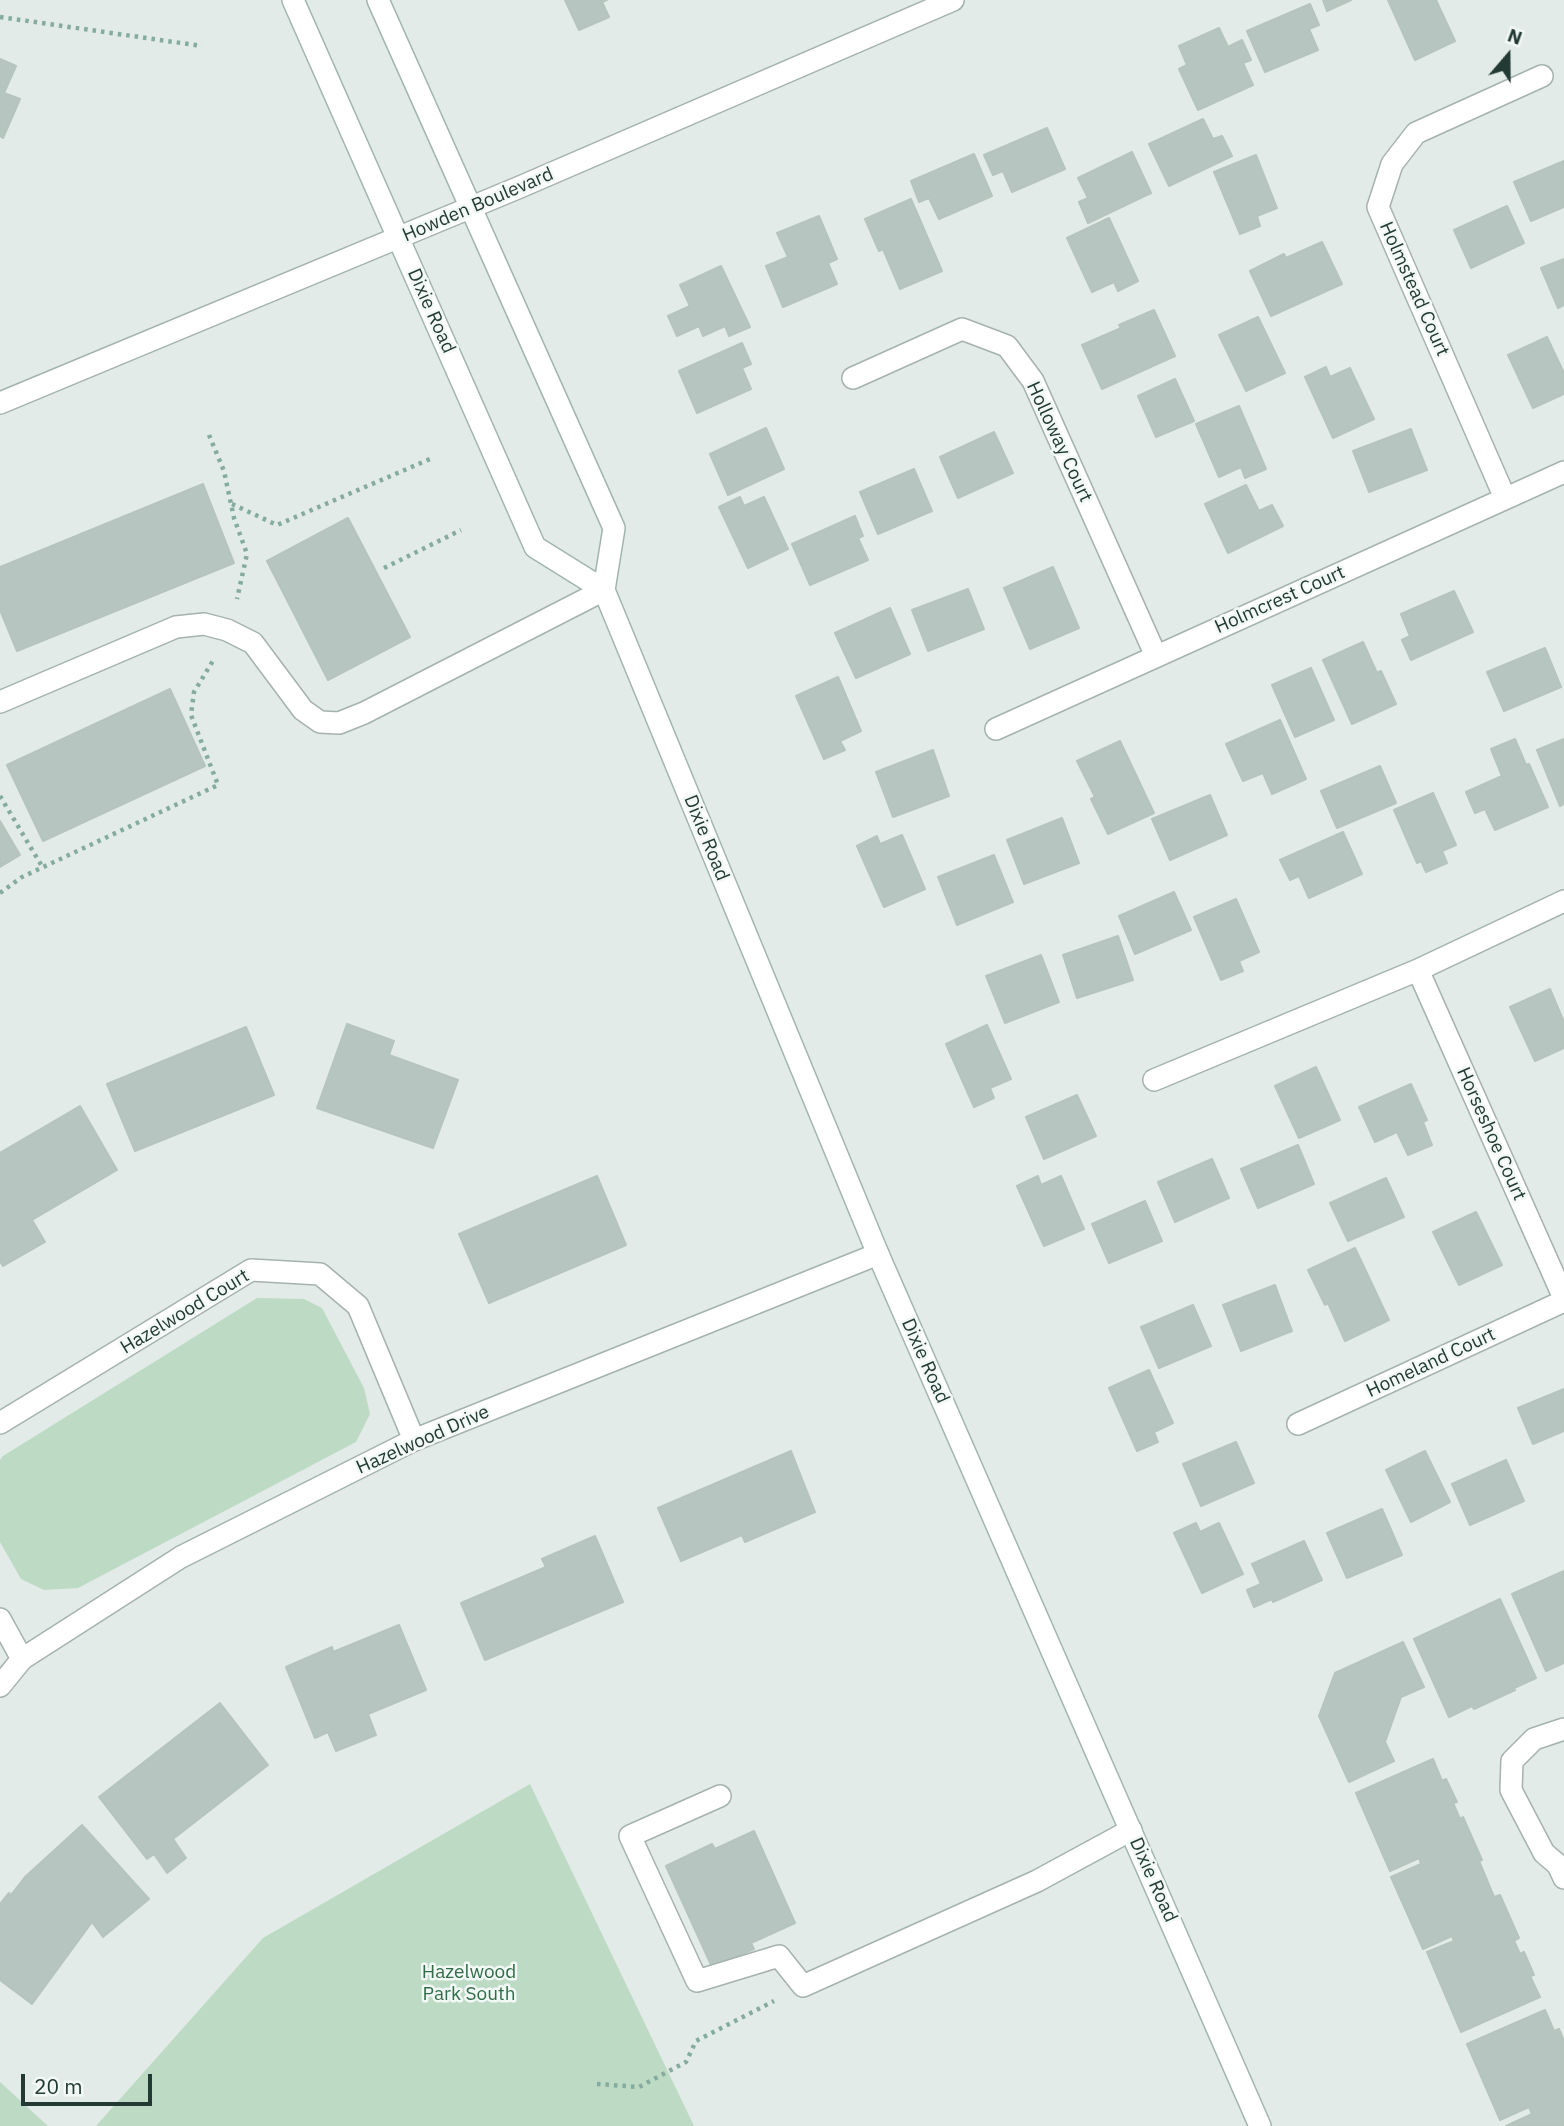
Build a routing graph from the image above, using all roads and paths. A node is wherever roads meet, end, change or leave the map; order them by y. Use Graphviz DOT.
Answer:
graph roads {
  1 [pos="293,0"];
  2 [pos="378,0"];
  3 [pos="953,0"];
  4 [pos="0,17"];
  5 [pos="202,46"];
  6 [pos="1542,76"];
  7 [pos="471,208"];
  8 [pos="398,238"];
  9 [pos="853,377"];
  10 [pos="0,404"];
  11 [pos="209,435"];
  12 [pos="430,459"];
  13 [pos="1564,472"];
  14 [pos="1505,498"];
  15 [pos="231,504"];
  16 [pos="460,530"];
  17 [pos="384,568"];
  18 [pos="604,590"];
  19 [pos="227,630"];
  20 [pos="1156,656"];
  21 [pos="0,702"];
  22 [pos="996,729"];
  23 [pos="0,796"];
  24 [pos="43,868"];
  25 [pos="0,893"];
  26 [pos="1564,901"];
  27 [pos="1418,970"];
  28 [pos="1154,1080"];
  29 [pos="878,1254"];
  30 [pos="1564,1299"];
  31 [pos="0,1423"];
  32 [pos="1298,1424"];
  33 [pos="414,1440"];
  34 [pos="0,1619"];
  35 [pos="22,1659"];
  36 [pos="0,1686"];
  37 [pos="1564,1729"];
  38 [pos="720,1796"];
  39 [pos="1131,1830"];
  40 [pos="1562,1869"];
  41 [pos="803,1986"];
  42 [pos="597,2084"];
  43 [pos="1260,2126"];
  1 -- 8 [label="street, Dixie Road"];
  2 -- 7 [label="street"];
  3 -- 7 [label="street, Howden Boulevard"];
  4 -- 5 [label="path"];
  6 -- 14 [label="street, Holmstead Court"];
  7 -- 8 [label="street, Howden Boulevard"];
  7 -- 18 [label="street"];
  8 -- 10 [label="street, Howden Boulevard"];
  8 -- 18 [label="street, Dixie Road"];
  9 -- 20 [label="street, Holloway Court"];
  11 -- 15 [label="path"];
  12 -- 15 [label="path"];
  13 -- 14 [label="street, Holmcrest Court"];
  14 -- 20 [label="street, Holmcrest Court"];
  15 -- 19 [label="path"];
  16 -- 17 [label="path"];
  18 -- 19 [label="street"];
  18 -- 29 [label="street, Dixie Road"];
  19 -- 21 [label="street"];
  19 -- 24 [label="path"];
  20 -- 22 [label="street, Holmcrest Court"];
  23 -- 24 [label="path"];
  24 -- 25 [label="path"];
  26 -- 27 [label="street"];
  27 -- 28 [label="street"];
  27 -- 30 [label="street, Horseshoe Court"];
  29 -- 33 [label="street, Hazelwood Drive"];
  29 -- 39 [label="street, Dixie Road"];
  30 -- 32 [label="street, Homeland Court"];
  31 -- 33 [label="street, Hazelwood Court"];
  33 -- 35 [label="street, Hazelwood Drive"];
  34 -- 35 [label="street"];
  35 -- 36 [label="street, Hazelwood Drive"];
  37 -- 40 [label="street"];
  38 -- 41 [label="street"];
  39 -- 41 [label="street"];
  39 -- 43 [label="street, Dixie Road"];
  41 -- 42 [label="path"];
}
